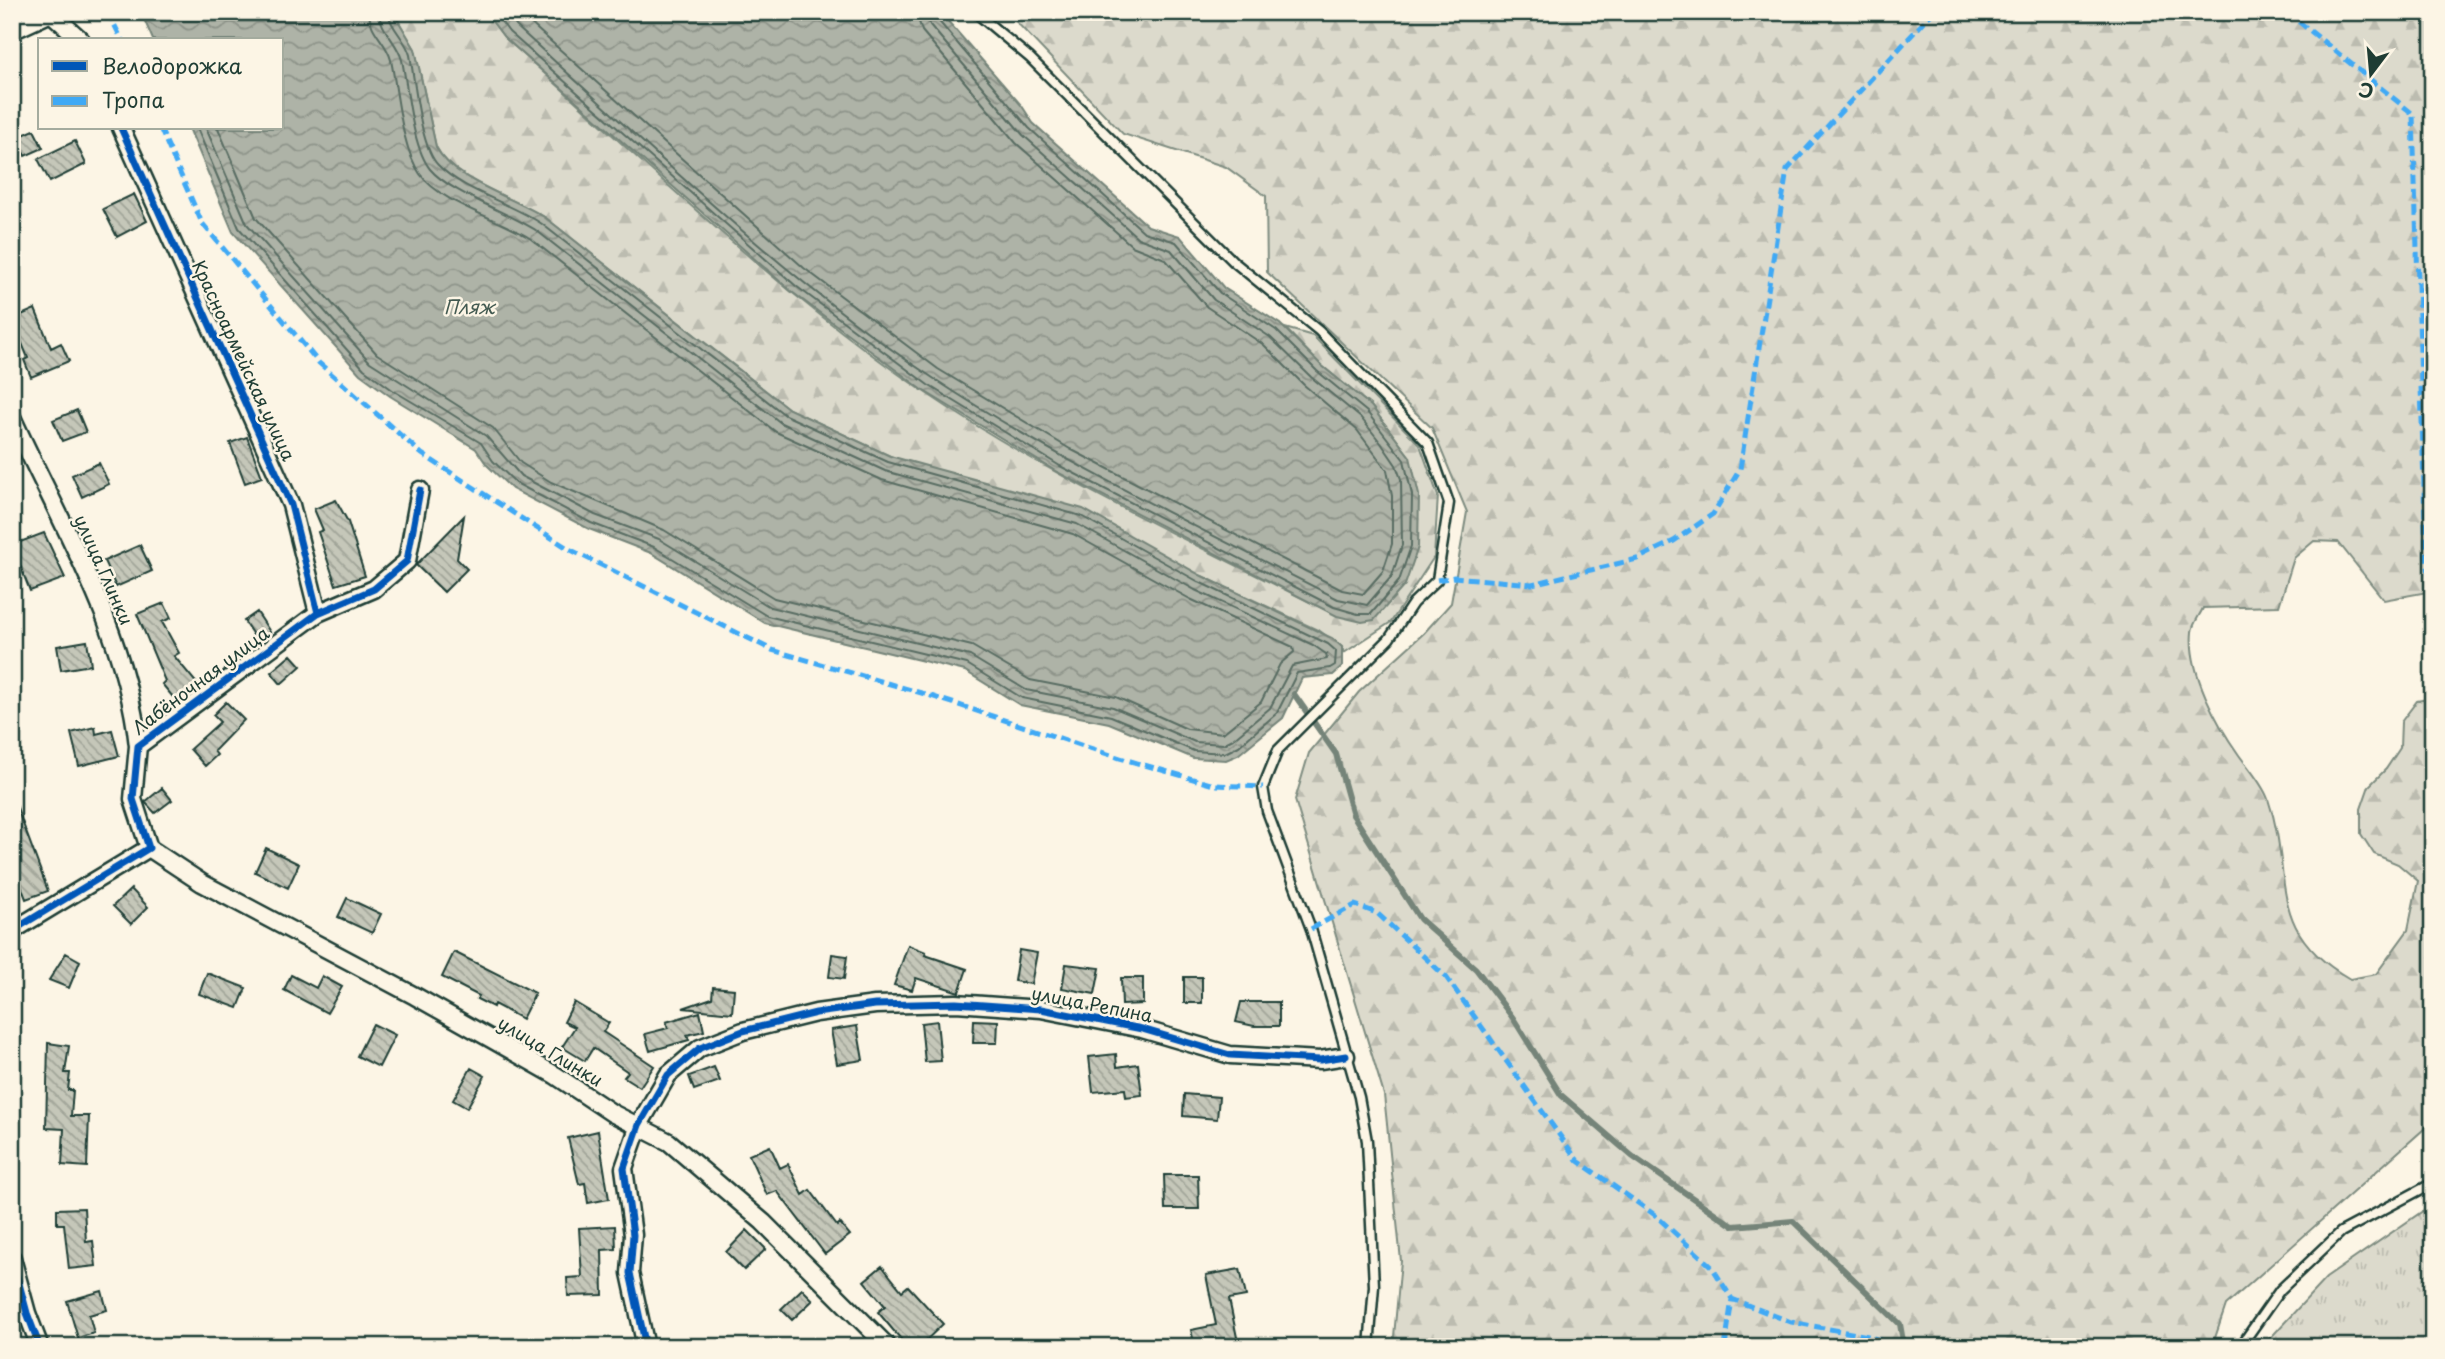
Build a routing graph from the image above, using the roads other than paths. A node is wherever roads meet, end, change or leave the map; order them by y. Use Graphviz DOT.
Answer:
graph roads {
  1 [pos="975,12"];
  2 [pos="51,13"];
  3 [pos="12,31"];
  4 [pos="79,38"];
  5 [pos="122,130"];
  6 [pos="12,417"];
  7 [pos="420,490"];
  8 [pos="318,613"];
  9 [pos="138,746"];
  10 [pos="149,848"];
  11 [pos="12,931"];
  12 [pos="1346,1056"];
  13 [pos="639,1125"];
  14 [pos="2433,1183"];
  15 [pos="12,1258"];
  16 [pos="40,1347"];
  17 [pos="646,1347"];
  18 [pos="888,1347"];
  19 [pos="1369,1347"];
  20 [pos="2240,1347"];
  1 -- 12 [label="lane"];
  2 -- 3 [label="street"];
  2 -- 4 [label="street"];
  5 -- 8 [label="street, Красноармейская улица"];
  6 -- 9 [label="street, улица Глинки"];
  7 -- 8 [label="street, Лабёночная улица"];
  8 -- 9 [label="street, Лабёночная улица"];
  9 -- 10 [label="street, Лабёночная улица"];
  10 -- 11 [label="street"];
  10 -- 13 [label="street, улица Глинки"];
  12 -- 13 [label="street, улица Репина"];
  12 -- 19 [label="lane"];
  13 -- 17 [label="street, улица Репина"];
  13 -- 18 [label="street, улица Глинки"];
  14 -- 20 [label="lane"];
  15 -- 16 [label="street"];
}
